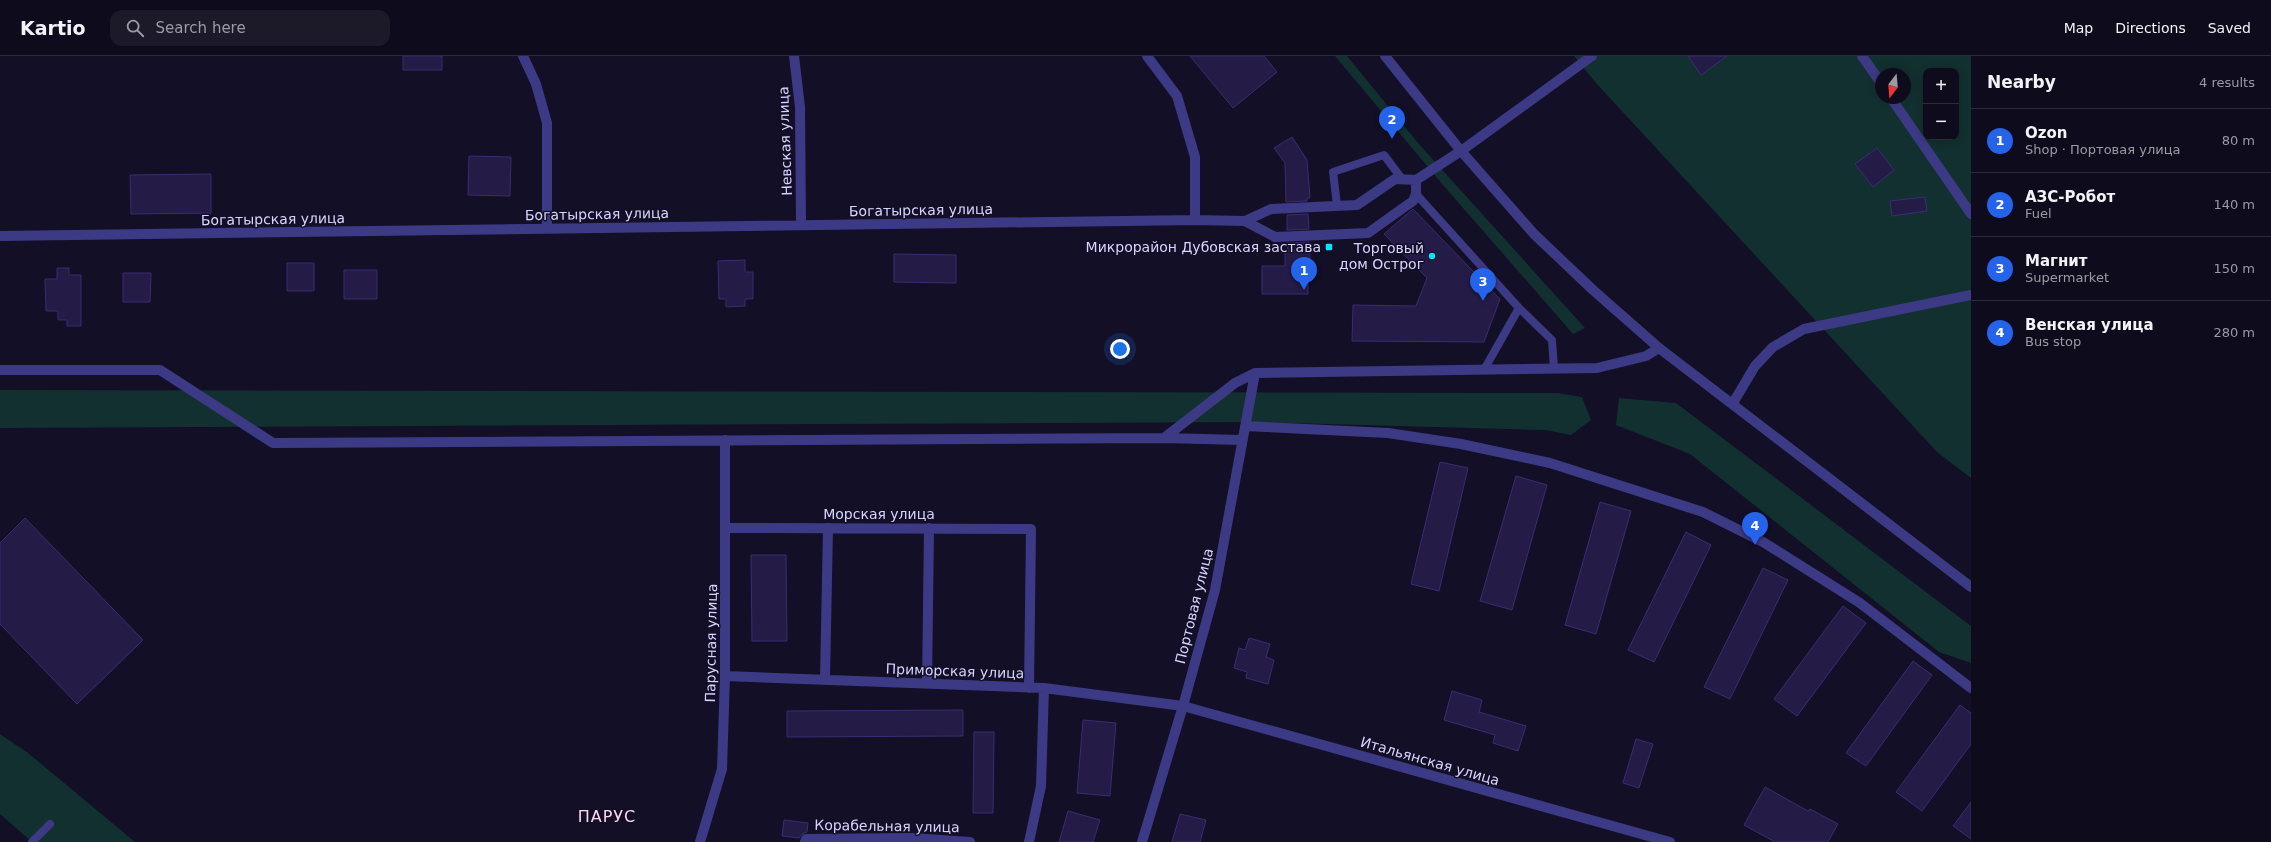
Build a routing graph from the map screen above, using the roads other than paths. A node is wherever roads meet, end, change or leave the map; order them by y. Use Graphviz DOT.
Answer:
graph roads {
  1 [pos="523,56"];
  2 [pos="794,56"];
  3 [pos="1147,56"];
  4 [pos="1385,56"];
  5 [pos="1592,56"];
  6 [pos="1862,56"];
  7 [pos="1875,74"];
  8 [pos="1895,104"];
  9 [pos="1461,151"];
  10 [pos="1402,180"];
  11 [pos="1416,180"];
  12 [pos="1416,194"];
  13 [pos="1337,206"];
  14 [pos="1971,214"];
  15 [pos="1195,220"];
  16 [pos="1245,221"];
  17 [pos="801,225"];
  18 [pos="547,229"];
  19 [pos="0,236"];
  20 [pos="1971,295"];
  21 [pos="1518,308"];
  22 [pos="1659,348"];
  23 [pos="1485,368"];
  24 [pos="1554,368"];
  25 [pos="0,370"];
  26 [pos="1255,372"];
  27 [pos="1733,403"];
  28 [pos="1245,426"];
  29 [pos="1164,438"];
  30 [pos="725,440"];
  31 [pos="1242,440"];
  32 [pos="726,528"];
  33 [pos="828,528"];
  34 [pos="930,528"];
  35 [pos="1971,587"];
  36 [pos="725,676"];
  37 [pos="825,680"];
  38 [pos="927,684"];
  39 [pos="1029,688"];
  40 [pos="1044,688"];
  41 [pos="1971,688"];
  42 [pos="1183,706"];
  43 [pos="50,824"];
  44 [pos="911,840"];
  45 [pos="32,842"];
  46 [pos="700,842"];
  47 [pos="805,842"];
  48 [pos="970,842"];
  49 [pos="1028,842"];
  50 [pos="1142,842"];
  51 [pos="1670,842"];
  1 -- 18 [label="street"];
  2 -- 17 [label="street, Невская улица"];
  3 -- 15 [label="street"];
  4 -- 9 [label="street"];
  5 -- 9 [label="street"];
  6 -- 7 [label="street"];
  8 -- 14 [label="street"];
  9 -- 11 [label="street"];
  9 -- 22 [label="street"];
  10 -- 11 [label="street"];
  10 -- 13 [label="street"];
  10 -- 13 [label="lane"];
  11 -- 12 [label="street"];
  12 -- 16 [label="street"];
  12 -- 21 [label="lane"];
  13 -- 16 [label="street"];
  15 -- 16 [label="street, Богатырская улица"];
  15 -- 17 [label="street, Богатырская улица"];
  17 -- 18 [label="street, Богатырская улица"];
  18 -- 19 [label="street, Богатырская улица"];
  20 -- 27 [label="street"];
  21 -- 23 [label="lane"];
  21 -- 24 [label="lane"];
  22 -- 24 [label="street"];
  22 -- 27 [label="street"];
  23 -- 24 [label="street"];
  23 -- 26 [label="street"];
  25 -- 30 [label="street"];
  26 -- 28 [label="street, Портовая улица"];
  26 -- 29 [label="street"];
  27 -- 35 [label="street"];
  28 -- 31 [label="street, Портовая улица"];
  28 -- 41 [label="street"];
  29 -- 30 [label="street"];
  29 -- 31 [label="street"];
  30 -- 32 [label="street, Парусная улица"];
  31 -- 42 [label="street, Портовая улица"];
  32 -- 33 [label="street, Морская улица"];
  32 -- 36 [label="street, Парусная улица"];
  33 -- 34 [label="street, Морская улица"];
  33 -- 37 [label="street"];
  34 -- 38 [label="street"];
  34 -- 39 [label="street, Морская улица"];
  36 -- 37 [label="street, Приморская улица"];
  36 -- 46 [label="street, Парусная улица"];
  37 -- 38 [label="street, Приморская улица"];
  38 -- 39 [label="street, Приморская улица"];
  39 -- 40 [label="street, Приморская улица"];
  40 -- 42 [label="street, Приморская улица"];
  40 -- 49 [label="street"];
  42 -- 50 [label="street, Портовая улица"];
  42 -- 51 [label="street, Итальянская улица"];
  43 -- 45 [label="lane"];
  44 -- 47 [label="street, Корабельная улица"];
  44 -- 48 [label="street, Корабельная улица"];
}
